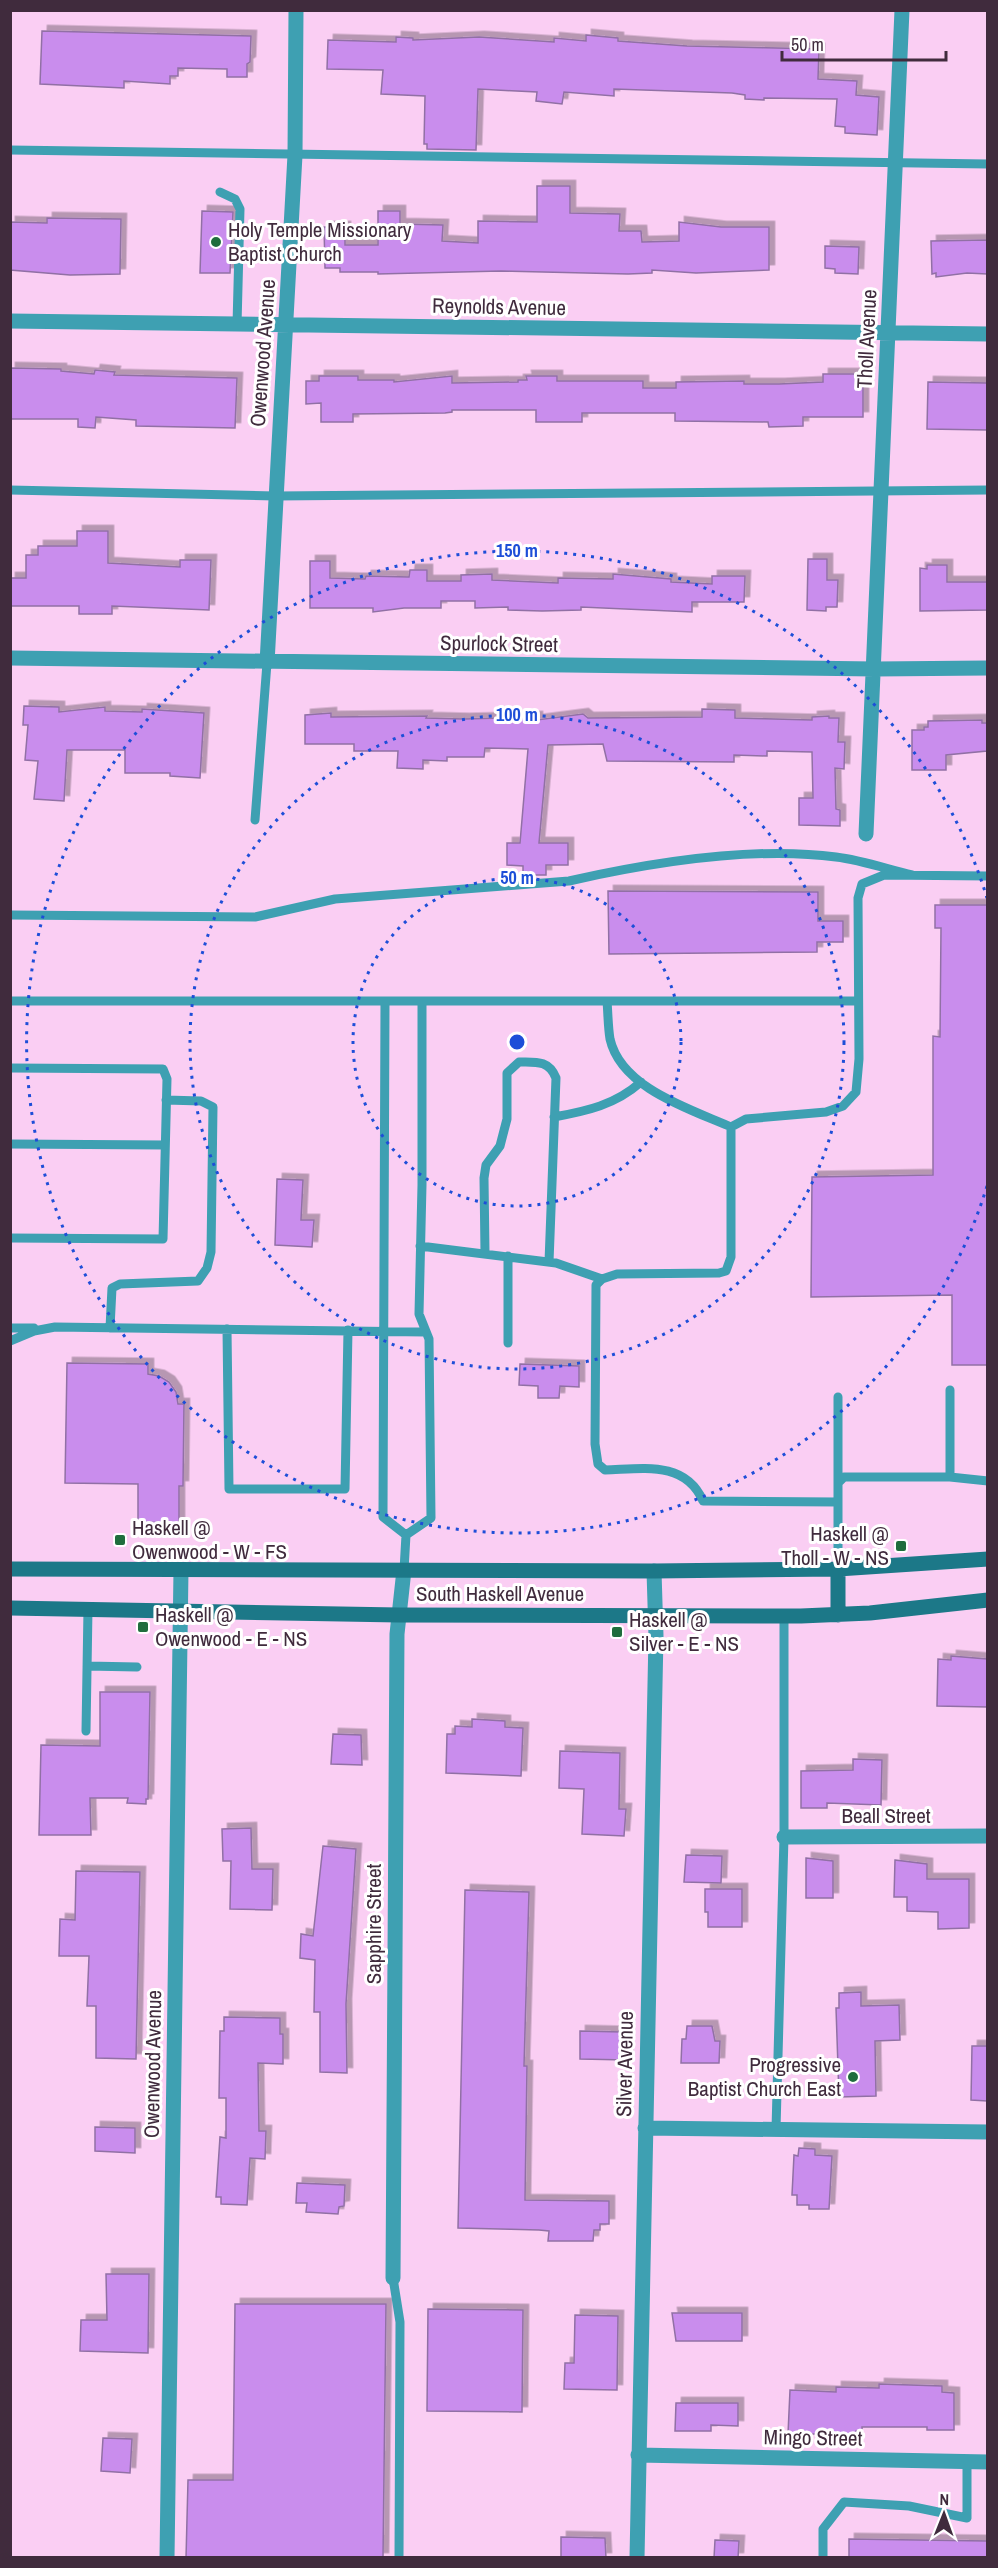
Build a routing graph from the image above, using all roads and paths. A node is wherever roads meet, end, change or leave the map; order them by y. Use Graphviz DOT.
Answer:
graph roads {
  1 [pos="296,10"];
  2 [pos="902,10"];
  3 [pos="10,150"];
  4 [pos="295,155"];
  5 [pos="896,164"];
  6 [pos="987,164"];
  7 [pos="220,192"];
  8 [pos="10,321"];
  9 [pos="237,325"];
  10 [pos="287,326"];
  11 [pos="890,333"];
  12 [pos="987,334"];
  13 [pos="10,490"];
  14 [pos="987,490"];
  15 [pos="879,492"];
  16 [pos="275,496"];
  17 [pos="10,658"];
  18 [pos="267,663"];
  19 [pos="987,668"];
  20 [pos="875,669"];
  21 [pos="255,820"];
  22 [pos="866,834"];
  23 [pos="912,875"];
  24 [pos="987,876"];
  25 [pos="10,915"];
  26 [pos="10,1001"];
  27 [pos="386,1001"];
  28 [pos="422,1001"];
  29 [pos="607,1001"];
  30 [pos="858,1001"];
  31 [pos="10,1068"];
  32 [pos="641,1082"];
  33 [pos="166,1100"];
  34 [pos="555,1117"];
  35 [pos="731,1127"];
  36 [pos="10,1144"];
  37 [pos="165,1145"];
  38 [pos="10,1238"];
  39 [pos="420,1246"];
  40 [pos="485,1253"];
  41 [pos="508,1256"];
  42 [pos="549,1262"];
  43 [pos="602,1279"];
  44 [pos="10,1328"];
  45 [pos="55,1328"];
  46 [pos="110,1328"];
  47 [pos="227,1329"];
  48 [pos="348,1330"];
  49 [pos="383,1330"];
  50 [pos="425,1332"];
  51 [pos="10,1341"];
  52 [pos="508,1343"];
  53 [pos="950,1390"];
  54 [pos="838,1397"];
  55 [pos="950,1477"];
  56 [pos="987,1481"];
  57 [pos="837,1483"];
  58 [pos="838,1502"];
  59 [pos="406,1535"];
  60 [pos="987,1559"];
  61 [pos="10,1569"];
  62 [pos="838,1569"];
  63 [pos="181,1570"];
  64 [pos="404,1570"];
  65 [pos="654,1571"];
  66 [pos="987,1600"];
  67 [pos="10,1608"];
  68 [pos="88,1609"];
  69 [pos="180,1611"];
  70 [pos="399,1615"];
  71 [pos="838,1615"];
  72 [pos="655,1616"];
  73 [pos="784,1616"];
  74 [pos="87,1666"];
  75 [pos="138,1667"];
  76 [pos="86,1731"];
  77 [pos="987,1836"];
  78 [pos="784,1837"];
  79 [pos="645,2128"];
  80 [pos="776,2129"];
  81 [pos="987,2132"];
  82 [pos="393,2278"];
  83 [pos="638,2456"];
  84 [pos="967,2462"];
  85 [pos="987,2462"];
  86 [pos="167,2558"];
  87 [pos="399,2558"];
  88 [pos="637,2558"];
  89 [pos="823,2558"];
  1 -- 4 [label="street, Owenwood Avenue"];
  2 -- 5 [label="street, Tholl Avenue"];
  3 -- 4 [label="lane"];
  4 -- 5 [label="lane"];
  4 -- 10 [label="street, Owenwood Avenue"];
  5 -- 6 [label="lane"];
  5 -- 11 [label="street, Tholl Avenue"];
  7 -- 9 [label="lane"];
  8 -- 9 [label="street, Reynolds Avenue"];
  9 -- 10 [label="street, Reynolds Avenue"];
  10 -- 11 [label="street, Reynolds Avenue"];
  10 -- 16 [label="street, Owenwood Avenue"];
  11 -- 12 [label="street, Reynolds Avenue"];
  11 -- 15 [label="street, Tholl Avenue"];
  13 -- 16 [label="lane"];
  14 -- 15 [label="lane"];
  15 -- 16 [label="lane"];
  15 -- 20 [label="street, Tholl Avenue"];
  16 -- 18 [label="street, Owenwood Avenue"];
  17 -- 18 [label="street, Spurlock Street"];
  18 -- 20 [label="street, Spurlock Street"];
  18 -- 21 [label="lane"];
  19 -- 20 [label="street, Spurlock Street"];
  20 -- 22 [label="street, Tholl Avenue"];
  23 -- 24 [label="lane"];
  23 -- 25 [label="lane"];
  23 -- 30 [label="lane"];
  26 -- 27 [label="lane"];
  27 -- 28 [label="lane"];
  27 -- 49 [label="lane"];
  28 -- 29 [label="lane"];
  28 -- 39 [label="lane"];
  29 -- 30 [label="lane"];
  29 -- 32 [label="lane"];
  30 -- 35 [label="lane"];
  31 -- 33 [label="lane"];
  32 -- 34 [label="lane"];
  32 -- 35 [label="lane"];
  33 -- 37 [label="lane"];
  33 -- 46 [label="lane"];
  34 -- 40 [label="lane"];
  34 -- 42 [label="lane"];
  35 -- 43 [label="lane"];
  36 -- 37 [label="lane"];
  37 -- 38 [label="lane"];
  39 -- 40 [label="lane"];
  39 -- 50 [label="lane"];
  40 -- 41 [label="lane"];
  41 -- 42 [label="lane"];
  41 -- 52 [label="lane"];
  42 -- 43 [label="lane"];
  43 -- 58 [label="lane"];
  44 -- 45 [label="lane"];
  45 -- 46 [label="lane"];
  45 -- 51 [label="lane"];
  46 -- 47 [label="lane"];
  47 -- 48 [label="lane"];
  47 -- 48 [label="lane"];
  48 -- 49 [label="lane"];
  49 -- 50 [label="lane"];
  49 -- 59 [label="lane"];
  50 -- 59 [label="lane"];
  53 -- 55 [label="lane"];
  54 -- 57 [label="lane"];
  55 -- 56 [label="lane"];
  55 -- 57 [label="lane"];
  57 -- 58 [label="lane"];
  58 -- 62 [label="lane"];
  59 -- 64 [label="lane"];
  60 -- 62 [label="main road, South Haskell Avenue"];
  61 -- 63 [label="main road, South Haskell Avenue"];
  62 -- 65 [label="main road, South Haskell Avenue"];
  62 -- 71 [label="main road"];
  63 -- 64 [label="main road, South Haskell Avenue"];
  63 -- 69 [label="street, Owenwood Avenue"];
  64 -- 65 [label="main road, South Haskell Avenue"];
  64 -- 70 [label="street, Sapphire Street"];
  65 -- 72 [label="street, Silver Avenue"];
  66 -- 71 [label="main road, South Haskell Avenue"];
  67 -- 68 [label="main road, South Haskell Avenue"];
  68 -- 69 [label="main road, South Haskell Avenue"];
  68 -- 74 [label="lane"];
  69 -- 70 [label="main road, South Haskell Avenue"];
  69 -- 86 [label="street, Owenwood Avenue"];
  70 -- 72 [label="main road, South Haskell Avenue"];
  70 -- 82 [label="street, Sapphire Street"];
  71 -- 73 [label="main road, South Haskell Avenue"];
  72 -- 73 [label="main road, South Haskell Avenue"];
  72 -- 79 [label="street, Silver Avenue"];
  73 -- 78 [label="lane"];
  74 -- 75 [label="lane"];
  74 -- 76 [label="lane"];
  77 -- 78 [label="street, Beall Street"];
  78 -- 80 [label="lane"];
  79 -- 80 [label="street"];
  79 -- 83 [label="street, Silver Avenue"];
  80 -- 81 [label="street"];
  82 -- 87 [label="lane"];
  83 -- 84 [label="street, Mingo Street"];
  83 -- 88 [label="street, Silver Avenue"];
  84 -- 85 [label="street, Mingo Street"];
  84 -- 89 [label="lane"];
}
